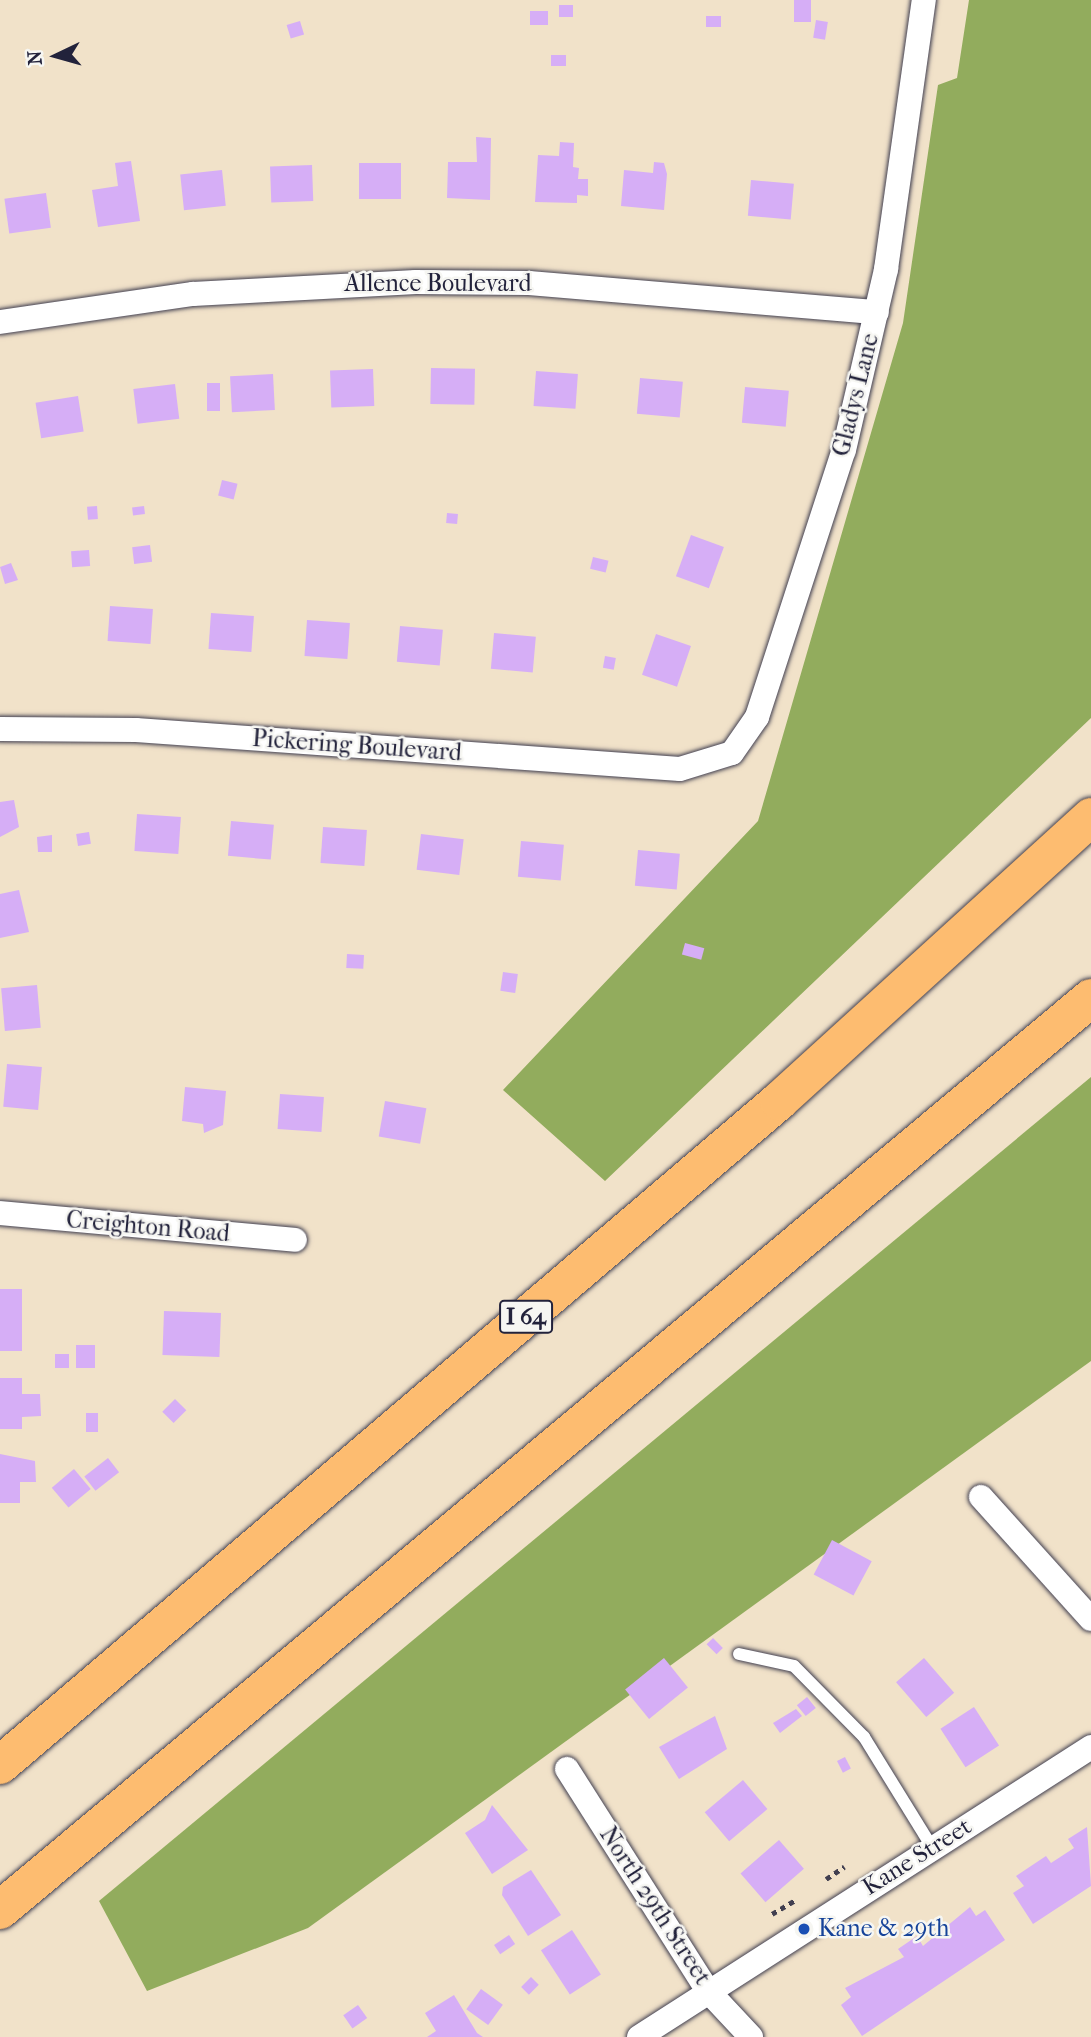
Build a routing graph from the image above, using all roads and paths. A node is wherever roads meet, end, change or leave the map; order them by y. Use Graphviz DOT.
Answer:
graph roads {
  1 [pos="924,0"];
  2 [pos="877,312"];
  3 [pos="0,322"];
  4 [pos="0,729"];
  5 [pos="713,762"];
  6 [pos="1091,817"];
  7 [pos="1091,998"];
  8 [pos="0,1213"];
  9 [pos="295,1240"];
  10 [pos="981,1497"];
  11 [pos="1091,1619"];
  12 [pos="739,1654"];
  13 [pos="1091,1747"];
  14 [pos="0,1765"];
  15 [pos="567,1769"];
  16 [pos="932,1847"];
  17 [pos="844,1867"];
  18 [pos="826,1879"];
  19 [pos="795,1900"];
  20 [pos="0,1910"];
  21 [pos="772,1914"];
  22 [pos="708,1991"];
  23 [pos="639,2037"];
  24 [pos="751,2037"];
  1 -- 2 [label="street, Gladys Lane"];
  2 -- 3 [label="street, Allence Boulevard"];
  2 -- 5 [label="street, Gladys Lane"];
  4 -- 5 [label="street, Pickering Boulevard"];
  6 -- 14 [label="highway, I 64"];
  7 -- 20 [label="highway"];
  8 -- 9 [label="street, Creighton Road"];
  10 -- 11 [label="street"];
  12 -- 16 [label="lane"];
  13 -- 16 [label="street, Kane Street"];
  15 -- 22 [label="street, North 29th Street"];
  16 -- 22 [label="street, Kane Street"];
  17 -- 18 [label="path"];
  19 -- 21 [label="path"];
  22 -- 23 [label="street, Kane Street"];
  22 -- 24 [label="street, North 29th Street"];
}
